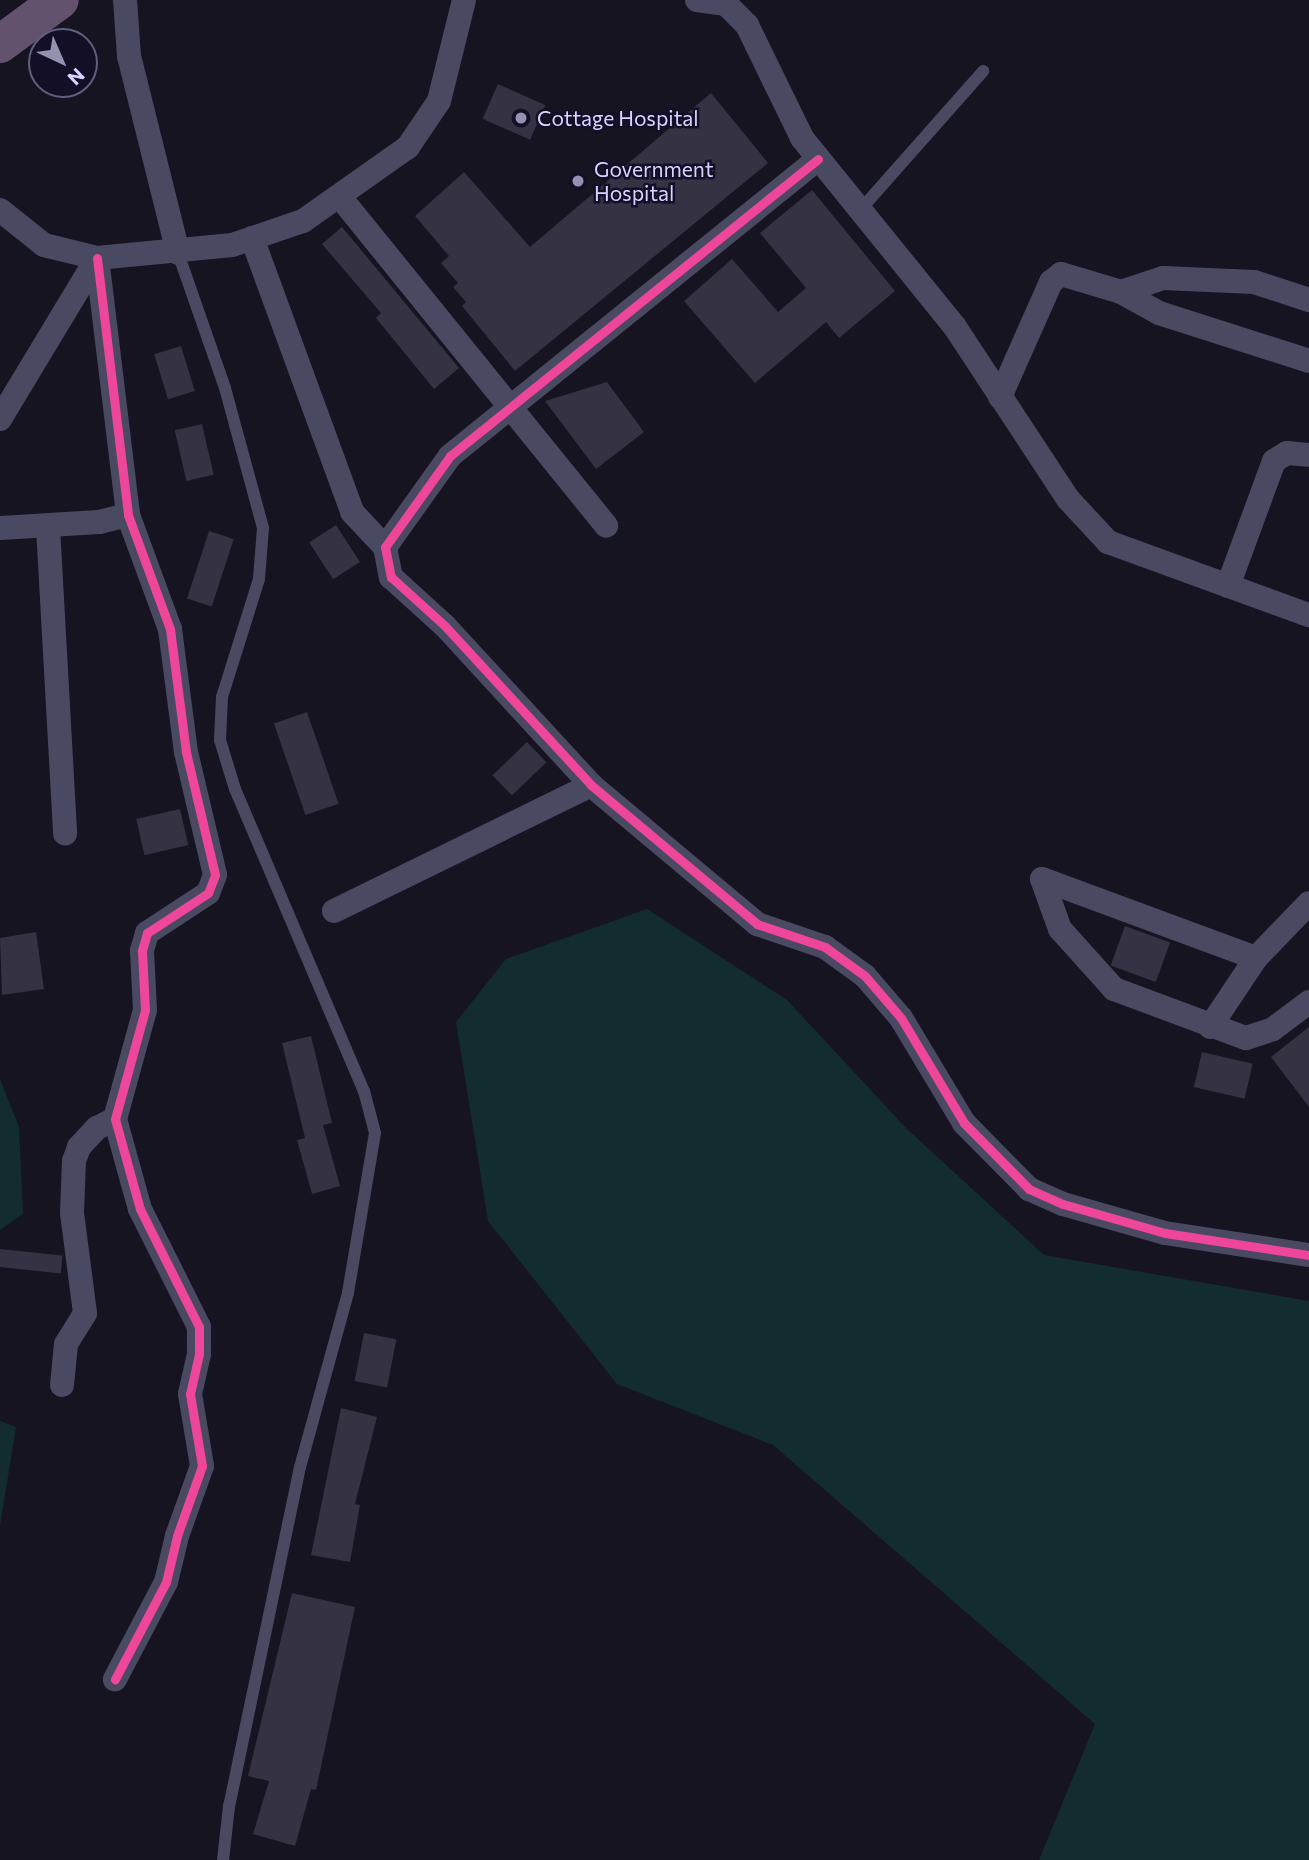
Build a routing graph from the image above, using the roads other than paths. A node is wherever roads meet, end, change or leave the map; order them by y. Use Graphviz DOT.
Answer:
graph roads {
  1 [pos="125,0"];
  2 [pos="464,0"];
  3 [pos="697,0"];
  4 [pos="727,2"];
  5 [pos="54,3"];
  6 [pos="0,44"];
  7 [pos="983,71"];
  8 [pos="818,159"];
  9 [pos="340,197"];
  10 [pos="862,208"];
  11 [pos="0,210"];
  12 [pos="252,238"];
  13 [pos="178,253"];
  14 [pos="97,258"];
  15 [pos="1121,292"];
  16 [pos="1309,300"];
  17 [pos="1309,361"];
  18 [pos="1000,397"];
  19 [pos="510,407"];
  20 [pos="0,419"];
  21 [pos="1309,455"];
  22 [pos="128,514"];
  23 [pos="606,526"];
  24 [pos="48,527"];
  25 [pos="0,528"];
  26 [pos="385,547"];
  27 [pos="1228,586"];
  28 [pos="1309,615"];
  29 [pos="591,785"];
  30 [pos="65,834"];
  31 [pos="1309,903"];
  32 [pos="334,911"];
  33 [pos="1256,958"];
  34 [pos="1309,1002"];
  35 [pos="1210,1027"];
  36 [pos="115,1119"];
  37 [pos="1309,1255"];
  38 [pos="62,1385"];
  39 [pos="115,1679"];
  40 [pos="223,1860"];
  1 -- 13 [label="street"];
  2 -- 9 [label="street"];
  3 -- 4 [label="street"];
  4 -- 8 [label="street"];
  5 -- 6 [label="highway"];
  7 -- 10 [label="lane"];
  8 -- 10 [label="street"];
  8 -- 19 [label="street"];
  9 -- 12 [label="street"];
  9 -- 19 [label="street"];
  10 -- 18 [label="street"];
  11 -- 14 [label="street"];
  12 -- 13 [label="street"];
  12 -- 26 [label="street"];
  13 -- 14 [label="street"];
  13 -- 40 [label="lane"];
  14 -- 20 [label="street"];
  14 -- 22 [label="street"];
  15 -- 16 [label="street"];
  15 -- 17 [label="street"];
  15 -- 18 [label="street"];
  18 -- 27 [label="street"];
  19 -- 23 [label="street"];
  19 -- 26 [label="street"];
  21 -- 27 [label="street"];
  22 -- 24 [label="street"];
  22 -- 36 [label="street"];
  24 -- 25 [label="street"];
  24 -- 30 [label="street"];
  26 -- 29 [label="street"];
  27 -- 28 [label="street"];
  29 -- 32 [label="street"];
  29 -- 37 [label="street"];
  31 -- 33 [label="street"];
  33 -- 35 [label="street"];
  33 -- 35 [label="street"];
  34 -- 35 [label="street"];
  36 -- 38 [label="street"];
  36 -- 39 [label="street"];
}
